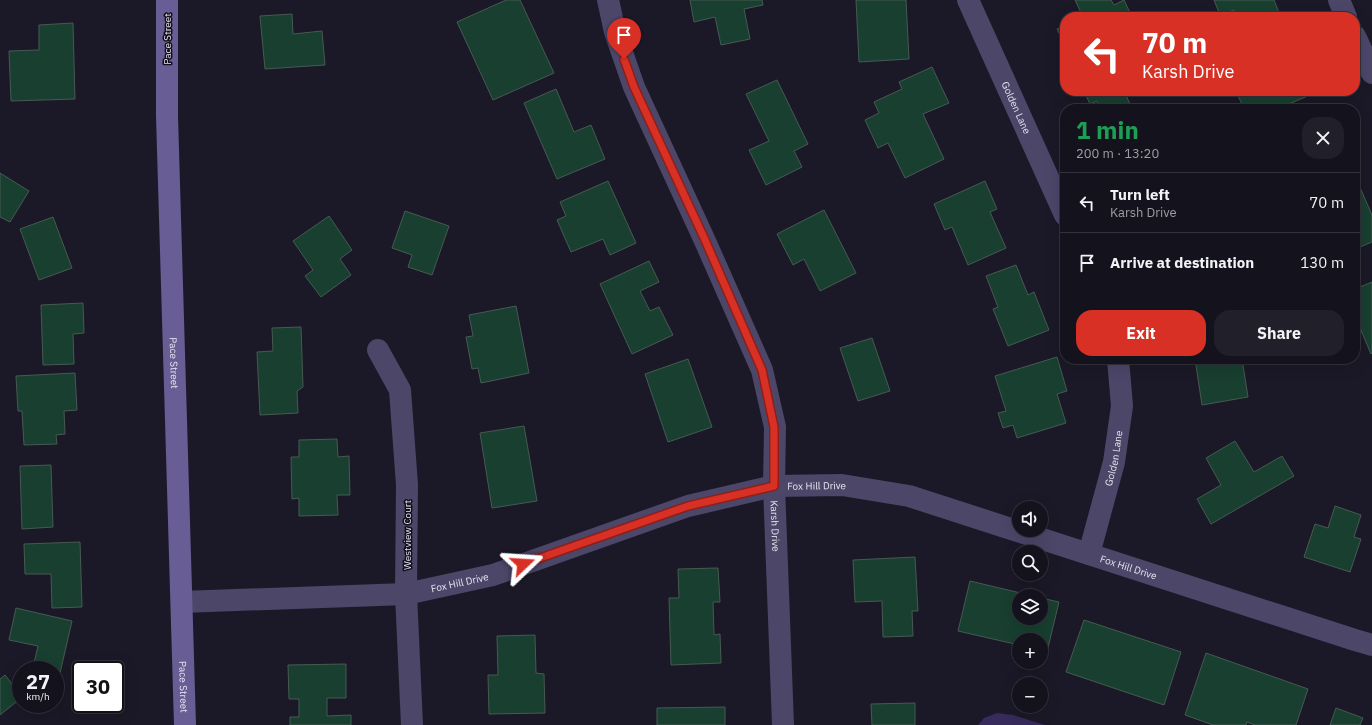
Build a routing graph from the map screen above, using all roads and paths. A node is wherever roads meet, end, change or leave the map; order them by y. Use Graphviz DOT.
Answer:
graph roads {
  1 [pos="167,0"];
  2 [pos="608,0"];
  3 [pos="968,0"];
  4 [pos="1339,0"];
  5 [pos="1344,12"];
  6 [pos="1360,47"];
  7 [pos="1372,73"];
  8 [pos="1060,204"];
  9 [pos="378,350"];
  10 [pos="1118,364"];
  11 [pos="774,486"];
  12 [pos="1090,554"];
  13 [pos="406,594"];
  14 [pos="182,602"];
  15 [pos="1372,645"];
  16 [pos="185,725"];
  17 [pos="412,725"];
  18 [pos="783,725"];
  1 -- 14 [label="main road, Pace Street"];
  2 -- 11 [label="street, Karsh Drive"];
  3 -- 8 [label="street, Golden Lane"];
  4 -- 5 [label="street"];
  6 -- 7 [label="street"];
  9 -- 13 [label="street, Westview Court"];
  10 -- 12 [label="street, Golden Lane"];
  11 -- 12 [label="street, Fox Hill Drive"];
  11 -- 13 [label="street, Fox Hill Drive"];
  11 -- 18 [label="street, Karsh Drive"];
  12 -- 15 [label="street, Fox Hill Drive"];
  13 -- 14 [label="street, Fox Hill Drive"];
  13 -- 17 [label="street, Westview Court"];
  14 -- 16 [label="main road, Pace Street"];
}
